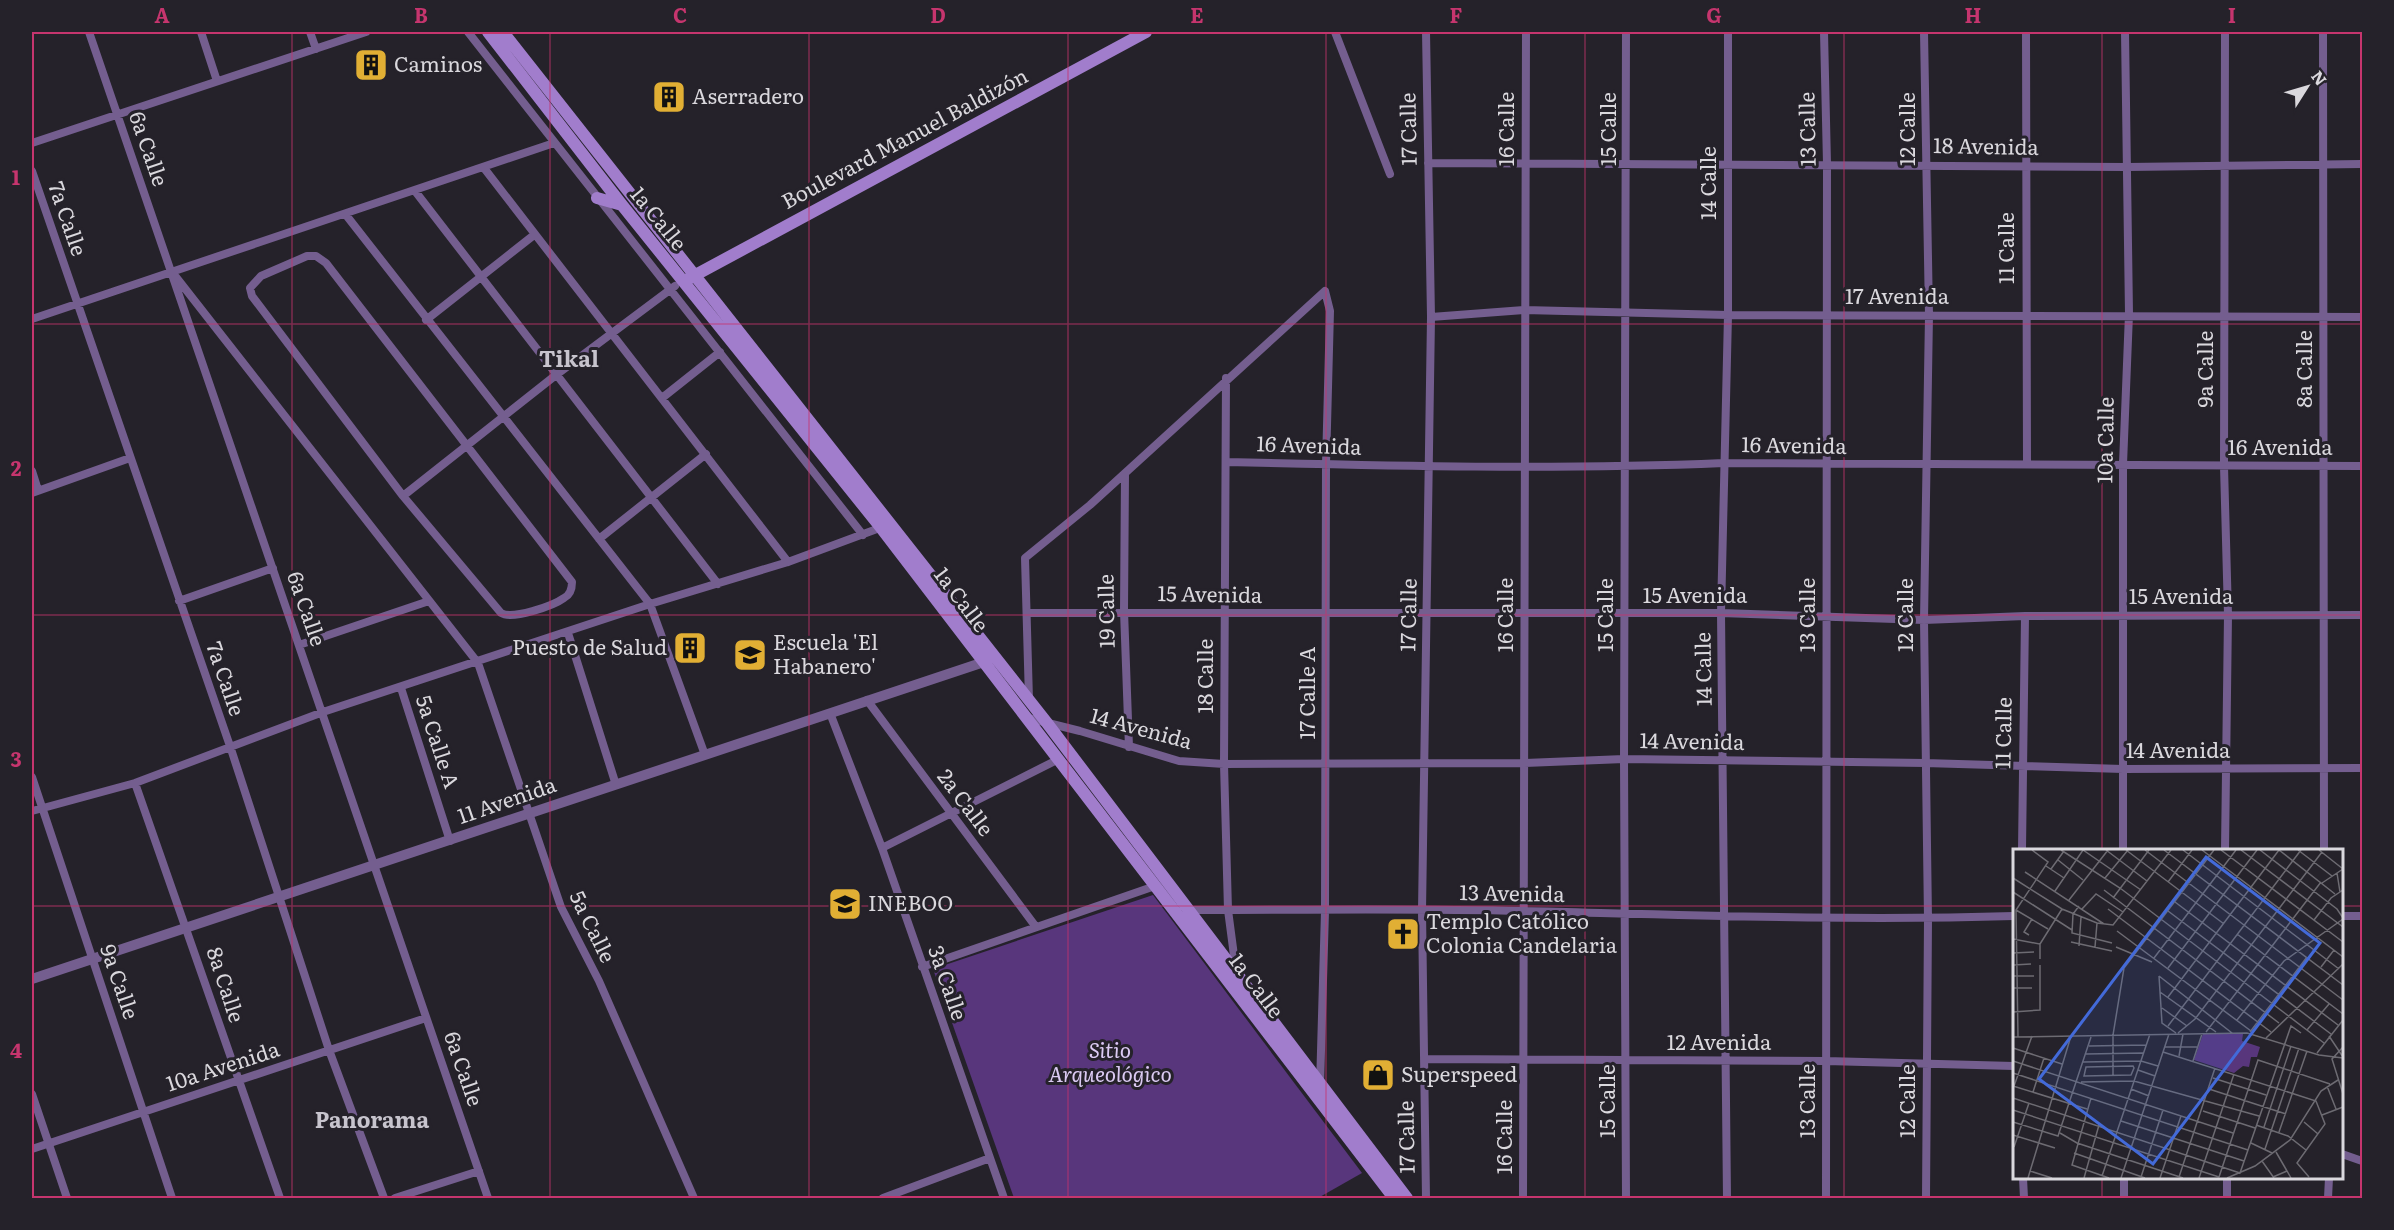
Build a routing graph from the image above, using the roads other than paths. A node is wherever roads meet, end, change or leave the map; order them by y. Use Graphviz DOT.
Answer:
graph roads {
  1 [pos="89,32"];
  2 [pos="201,32"];
  3 [pos="310,32"];
  4 [pos="366,32"];
  5 [pos="468,32"];
  6 [pos="488,32"];
  7 [pos="503,32"];
  8 [pos="1146,32"];
  9 [pos="1335,32"];
  10 [pos="1426,32"];
  11 [pos="1526,32"];
  12 [pos="1626,32"];
  13 [pos="1728,32"];
  14 [pos="1824,32"];
  15 [pos="1924,32"];
  16 [pos="2026,32"];
  17 [pos="2126,32"];
  18 [pos="2225,32"];
  19 [pos="2323,32"];
  20 [pos="316,49"];
  21 [pos="522,65"];
  22 [pos="218,81"];
  23 [pos="116,114"];
  24 [pos="32,142"];
  25 [pos="554,142"];
  26 [pos="1428,163"];
  27 [pos="1525,164"];
  28 [pos="1628,164"];
  29 [pos="1726,164"];
  30 [pos="1827,164"];
  31 [pos="1925,164"];
  32 [pos="2362,164"];
  33 [pos="2226,165"];
  34 [pos="2322,165"];
  35 [pos="2025,166"];
  36 [pos="2127,167"];
  37 [pos="484,168"];
  38 [pos="32,171"];
  39 [pos="1390,174"];
  40 [pos="415,191"];
  41 [pos="597,198"];
  42 [pos="622,205"];
  43 [pos="346,215"];
  44 [pos="644,223"];
  45 [pos="534,235"];
  46 [pos="172,272"];
  47 [pos="480,276"];
  48 [pos="688,278"];
  49 [pos="672,289"];
  50 [pos="77,303"];
  51 [pos="1524,310"];
  52 [pos="1626,313"];
  53 [pos="2128,314"];
  54 [pos="1728,315"];
  55 [pos="1827,315"];
  56 [pos="1929,315"];
  57 [pos="2025,316"];
  58 [pos="1431,317"];
  59 [pos="2362,317"];
  60 [pos="2224,318"];
  61 [pos="2324,318"];
  62 [pos="32,319"];
  63 [pos="426,320"];
  64 [pos="610,333"];
  65 [pos="720,352"];
  66 [pos="556,375"];
  67 [pos="1226,378"];
  68 [pos="662,398"];
  69 [pos="502,418"];
  70 [pos="467,446"];
  71 [pos="706,454"];
  72 [pos="130,458"];
  73 [pos="1226,462"];
  74 [pos="1724,463"];
  75 [pos="1326,464"];
  76 [pos="1826,464"];
  77 [pos="2027,464"];
  78 [pos="2123,464"];
  79 [pos="1925,465"];
  80 [pos="2224,466"];
  81 [pos="2323,466"];
  82 [pos="2362,466"];
  83 [pos="1624,467"];
  84 [pos="1429,468"];
  85 [pos="1524,468"];
  86 [pos="32,471"];
  87 [pos="1125,474"];
  88 [pos="35,491"];
  89 [pos="403,496"];
  90 [pos="650,496"];
  91 [pos="886,526"];
  92 [pos="863,535"];
  93 [pos="599,539"];
  94 [pos="788,562"];
  95 [pos="273,568"];
  96 [pos="718,584"];
  97 [pos="179,601"];
  98 [pos="429,601"];
  99 [pos="650,604"];
  100 [pos="1124,611"];
  101 [pos="1028,613"];
  102 [pos="1325,613"];
  103 [pos="1428,613"];
  104 [pos="1524,613"];
  105 [pos="1721,613"];
  106 [pos="1223,614"];
  107 [pos="1624,614"];
  108 [pos="2124,615"];
  109 [pos="2228,615"];
  110 [pos="2323,615"];
  111 [pos="2362,615"];
  112 [pos="1826,616"];
  113 [pos="2025,616"];
  114 [pos="1924,620"];
  115 [pos="568,633"];
  116 [pos="299,645"];
  117 [pos="988,658"];
  118 [pos="478,663"];
  119 [pos="401,688"];
  120 [pos="867,700"];
  121 [pos="1026,709"];
  122 [pos="323,712"];
  123 [pos="830,713"];
  124 [pos="1047,723"];
  125 [pos="1129,747"];
  126 [pos="231,749"];
  127 [pos="705,755"];
  128 [pos="1059,759"];
  129 [pos="1623,759"];
  130 [pos="1326,762"];
  131 [pos="1724,762"];
  132 [pos="1827,762"];
  133 [pos="1423,763"];
  134 [pos="1525,763"];
  135 [pos="1925,763"];
  136 [pos="1224,764"];
  137 [pos="2021,767"];
  138 [pos="2362,768"];
  139 [pos="2123,769"];
  140 [pos="2224,769"];
  141 [pos="2325,769"];
  142 [pos="32,777"];
  143 [pos="135,783"];
  144 [pos="616,785"];
  145 [pos="42,807"];
  146 [pos="32,811"];
  147 [pos="950,813"];
  148 [pos="527,815"];
  149 [pos="450,841"];
  150 [pos="882,848"];
  151 [pos="2022,849"];
  152 [pos="2123,849"];
  153 [pos="2225,849"];
  154 [pos="2324,849"];
  155 [pos="375,866"];
  156 [pos="1155,885"];
  157 [pos="280,896"];
  158 [pos="1188,910"];
  159 [pos="1228,910"];
  160 [pos="1325,911"];
  161 [pos="1422,911"];
  162 [pos="1523,911"];
  163 [pos="1625,915"];
  164 [pos="1724,916"];
  165 [pos="2013,916"];
  166 [pos="2343,916"];
  167 [pos="2362,916"];
  168 [pos="1826,918"];
  169 [pos="1928,919"];
  170 [pos="187,927"];
  171 [pos="1036,927"];
  172 [pos="92,959"];
  173 [pos="922,967"];
  174 [pos="1237,973"];
  175 [pos="32,979"];
  176 [pos="426,1018"];
  177 [pos="329,1050"];
  178 [pos="1424,1059"];
  179 [pos="1523,1060"];
  180 [pos="1626,1060"];
  181 [pos="1727,1061"];
  182 [pos="1826,1061"];
  183 [pos="1926,1065"];
  184 [pos="2013,1066"];
  185 [pos="238,1081"];
  186 [pos="1317,1088"];
  187 [pos="32,1094"];
  188 [pos="144,1113"];
  189 [pos="49,1144"];
  190 [pos="32,1149"];
  191 [pos="2343,1154"];
  192 [pos="990,1158"];
  193 [pos="2362,1161"];
  194 [pos="479,1171"];
  195 [pos="2023,1179"];
  196 [pos="2124,1179"];
  197 [pos="2227,1179"];
  198 [pos="2329,1179"];
  199 [pos="908,1194"];
  200 [pos="1400,1197"];
  201 [pos="67,1198"];
  202 [pos="172,1198"];
  203 [pos="280,1198"];
  204 [pos="384,1198"];
  205 [pos="395,1198"];
  206 [pos="488,1198"];
  207 [pos="694,1198"];
  208 [pos="884,1198"];
  209 [pos="1004,1198"];
  210 [pos="1426,1198"];
  211 [pos="1523,1198"];
  212 [pos="1626,1198"];
  213 [pos="1727,1198"];
  214 [pos="1826,1198"];
  215 [pos="1926,1198"];
  216 [pos="2024,1198"];
  217 [pos="2124,1198"];
  218 [pos="2227,1198"];
  219 [pos="2328,1198"];
  1 -- 23 [label="street, 6a Calle"];
  2 -- 22 [label="street"];
  3 -- 20 [label="street"];
  4 -- 20 [label="street"];
  5 -- 25 [label="street, 1a Calle"];
  6 -- 21 [label="main road, 1a Calle"];
  7 -- 21 [label="main road, 1a Calle"];
  8 -- 48 [label="main road, Boulevard Manuel Baldizón"];
  9 -- 39 [label="street"];
  10 -- 26 [label="street, 17 Calle"];
  11 -- 27 [label="street, 16 Calle"];
  12 -- 28 [label="street, 15 Calle"];
  13 -- 29 [label="street, 14 Calle"];
  14 -- 30 [label="street, 13 Calle"];
  15 -- 31 [label="street, 12 Calle"];
  16 -- 35 [label="street, 11 Calle"];
  17 -- 36 [label="street, 10a Calle"];
  18 -- 33 [label="street, 9a Calle"];
  19 -- 34 [label="street, 8a Calle"];
  20 -- 22 [label="street"];
  21 -- 42 [label="main road, 1a Calle"];
  21 -- 44 [label="main road, 1a Calle"];
  22 -- 23 [label="street"];
  23 -- 24 [label="street"];
  23 -- 46 [label="street, 6a Calle"];
  25 -- 37 [label="street"];
  25 -- 41 [label="street, 1a Calle"];
  26 -- 27 [label="street, 18 Avenida"];
  26 -- 58 [label="street, 17 Calle"];
  27 -- 28 [label="street, 18 Avenida"];
  27 -- 51 [label="street, 16 Calle"];
  28 -- 29 [label="street, 18 Avenida"];
  28 -- 52 [label="street, 15 Calle"];
  29 -- 30 [label="street, 18 Avenida"];
  29 -- 54 [label="street, 14 Calle"];
  30 -- 31 [label="street, 18 Avenida"];
  30 -- 55 [label="street, 13 Calle"];
  31 -- 35 [label="street, 18 Avenida"];
  31 -- 56 [label="street, 12 Calle"];
  32 -- 34 [label="street, 18 Avenida"];
  33 -- 34 [label="street, 18 Avenida"];
  33 -- 36 [label="street, 18 Avenida"];
  33 -- 60 [label="street, 9a Calle"];
  34 -- 61 [label="street, 8a Calle"];
  35 -- 36 [label="street, 18 Avenida"];
  35 -- 57 [label="street, 11 Calle"];
  36 -- 53 [label="street, 10a Calle"];
  37 -- 40 [label="street"];
  37 -- 45 [label="street"];
  38 -- 50 [label="street, 7a Calle"];
  40 -- 43 [label="street"];
  40 -- 47 [label="street"];
  41 -- 42 [label="main road"];
  41 -- 49 [label="street, 1a Calle"];
  42 -- 44 [label="main road, 1a Calle"];
  43 -- 46 [label="street"];
  43 -- 63 [label="street"];
  44 -- 48 [label="main road, 1a Calle"];
  45 -- 47 [label="street"];
  45 -- 64 [label="street"];
  46 -- 50 [label="street"];
  46 -- 95 [label="street, 6a Calle"];
  46 -- 98 [label="street"];
  47 -- 63 [label="street"];
  47 -- 66 [label="street"];
  48 -- 49 [label="street"];
  48 -- 91 [label="main road, 1a Calle"];
  49 -- 64 [label="street"];
  49 -- 65 [label="street, 1a Calle"];
  50 -- 62 [label="street"];
  50 -- 72 [label="street, 7a Calle"];
  51 -- 52 [label="street, 17 Avenida"];
  51 -- 58 [label="street, 17 Avenida"];
  51 -- 85 [label="street, 16 Calle"];
  52 -- 54 [label="street, 17 Avenida"];
  52 -- 83 [label="street, 15 Calle"];
  53 -- 57 [label="street, 17 Avenida"];
  53 -- 60 [label="street, 17 Avenida"];
  53 -- 78 [label="street, 10a Calle"];
  54 -- 55 [label="street, 17 Avenida"];
  54 -- 74 [label="street, 14 Calle"];
  55 -- 56 [label="street, 17 Avenida"];
  55 -- 76 [label="street, 13 Calle"];
  56 -- 57 [label="street, 17 Avenida"];
  56 -- 79 [label="street, 12 Calle"];
  57 -- 77 [label="street, 11 Calle"];
  58 -- 84 [label="street, 17 Calle"];
  59 -- 61 [label="street, 17 Avenida"];
  60 -- 61 [label="street, 17 Avenida"];
  60 -- 80 [label="street, 9a Calle"];
  61 -- 81 [label="street, 8a Calle"];
  63 -- 69 [label="street"];
  64 -- 66 [label="street"];
  64 -- 68 [label="street"];
  65 -- 68 [label="street"];
  65 -- 92 [label="street, 1a Calle"];
  66 -- 69 [label="street"];
  66 -- 90 [label="street"];
  67 -- 73 [label="street, 18 Calle"];
  67 -- 75 [label="street, 17 Calle A"];
  67 -- 87 [label="street"];
  68 -- 71 [label="street"];
  69 -- 70 [label="street"];
  69 -- 93 [label="street"];
  70 -- 89 [label="street"];
  70 -- 89 [label="street"];
  70 -- 89 [label="street"];
  71 -- 90 [label="street"];
  71 -- 94 [label="street"];
  72 -- 88 [label="street"];
  72 -- 97 [label="street, 7a Calle"];
  73 -- 75 [label="street, 16 Avenida"];
  73 -- 106 [label="street, 18 Calle"];
  74 -- 76 [label="street, 16 Avenida"];
  74 -- 83 [label="street, 16 Avenida"];
  74 -- 105 [label="street, 14 Calle"];
  75 -- 84 [label="street, 16 Avenida"];
  75 -- 102 [label="street, 17 Calle A"];
  76 -- 79 [label="street, 16 Avenida"];
  76 -- 112 [label="street, 13 Calle"];
  77 -- 78 [label="street, 16 Avenida"];
  77 -- 79 [label="street, 16 Avenida"];
  78 -- 80 [label="street, 16 Avenida"];
  78 -- 108 [label="street, 10a Calle"];
  79 -- 114 [label="street, 12 Calle"];
  80 -- 81 [label="street, 16 Avenida"];
  80 -- 109 [label="street, 9a Calle"];
  81 -- 82 [label="street, 16 Avenida"];
  81 -- 110 [label="street, 8a Calle"];
  83 -- 85 [label="street, 16 Avenida"];
  83 -- 107 [label="street, 15 Calle"];
  84 -- 85 [label="street, 16 Avenida"];
  84 -- 103 [label="street, 17 Calle"];
  85 -- 104 [label="street, 16 Calle"];
  86 -- 88 [label="street"];
  87 -- 100 [label="street, 19 Calle"];
  87 -- 101 [label="street"];
  90 -- 93 [label="street"];
  90 -- 96 [label="street"];
  91 -- 92 [label="street"];
  91 -- 117 [label="main road, 1a Calle"];
  92 -- 94 [label="street"];
  93 -- 99 [label="street"];
  94 -- 96 [label="street"];
  95 -- 97 [label="street"];
  95 -- 116 [label="street, 6a Calle"];
  96 -- 99 [label="street"];
  97 -- 126 [label="street, 7a Calle"];
  98 -- 116 [label="street"];
  98 -- 118 [label="street"];
  99 -- 115 [label="street"];
  99 -- 127 [label="street"];
  100 -- 101 [label="street, 15 Avenida"];
  100 -- 106 [label="street, 15 Avenida"];
  100 -- 125 [label="street, 19 Calle"];
  101 -- 121 [label="street"];
  102 -- 103 [label="street, 15 Avenida"];
  102 -- 106 [label="street, 15 Avenida"];
  102 -- 130 [label="street, 17 Calle A"];
  103 -- 104 [label="street, 15 Avenida"];
  103 -- 133 [label="street, 17 Calle"];
  104 -- 107 [label="street, 15 Avenida"];
  104 -- 134 [label="street, 16 Calle"];
  105 -- 107 [label="street, 15 Avenida"];
  105 -- 112 [label="street, 15 Avenida"];
  105 -- 131 [label="street, 14 Calle"];
  106 -- 136 [label="street, 18 Calle"];
  107 -- 129 [label="street, 15 Calle"];
  108 -- 109 [label="street, 15 Avenida"];
  108 -- 113 [label="street, 15 Avenida"];
  108 -- 139 [label="street, 10a Calle"];
  109 -- 110 [label="street, 15 Avenida"];
  109 -- 140 [label="street, 9a Calle"];
  110 -- 111 [label="street, 15 Avenida"];
  110 -- 141 [label="street, 8a Calle"];
  112 -- 114 [label="street, 15 Avenida"];
  112 -- 132 [label="street, 13 Calle"];
  113 -- 114 [label="street, 15 Avenida"];
  113 -- 137 [label="street, 11 Calle"];
  114 -- 135 [label="street, 12 Calle"];
  115 -- 118 [label="street"];
  115 -- 144 [label="street"];
  116 -- 122 [label="street, 6a Calle"];
  117 -- 120 [label="street, 11 Avenida"];
  117 -- 121 [label="main road, 1a Calle"];
  118 -- 119 [label="street"];
  118 -- 148 [label="street, 5a Calle"];
  119 -- 122 [label="street"];
  119 -- 149 [label="street, 5a Calle A"];
  120 -- 123 [label="street, 11 Avenida"];
  120 -- 147 [label="street, 2a Calle"];
  121 -- 124 [label="main road, 1a Calle"];
  121 -- 128 [label="main road, 1a Calle"];
  122 -- 126 [label="street"];
  122 -- 155 [label="street, 6a Calle"];
  123 -- 127 [label="street, 11 Avenida"];
  123 -- 150 [label="street, 3a Calle"];
  124 -- 125 [label="street, 14 Avenida"];
  124 -- 158 [label="main road, 1a Calle"];
  125 -- 136 [label="street, 14 Avenida"];
  126 -- 143 [label="street"];
  126 -- 157 [label="street, 7a Calle"];
  127 -- 144 [label="street, 11 Avenida"];
  128 -- 147 [label="street"];
  128 -- 156 [label="main road, 1a Calle"];
  129 -- 131 [label="street, 14 Avenida"];
  129 -- 134 [label="street, 14 Avenida"];
  129 -- 163 [label="street, 15 Calle"];
  130 -- 133 [label="street, 14 Avenida"];
  130 -- 136 [label="street, 14 Avenida"];
  130 -- 160 [label="street, 17 Calle A"];
  131 -- 132 [label="street, 14 Avenida"];
  131 -- 164 [label="street, 14 Calle"];
  132 -- 135 [label="street, 14 Avenida"];
  132 -- 168 [label="street, 13 Calle"];
  133 -- 134 [label="street, 14 Avenida"];
  133 -- 161 [label="street, 17 Calle"];
  134 -- 162 [label="street, 16 Calle"];
  135 -- 137 [label="street, 14 Avenida"];
  135 -- 169 [label="street, 12 Calle"];
  136 -- 159 [label="street, 18 Calle"];
  137 -- 139 [label="street, 14 Avenida"];
  137 -- 151 [label="street, 11 Calle"];
  138 -- 141 [label="street, 14 Avenida"];
  139 -- 140 [label="street, 14 Avenida"];
  139 -- 152 [label="street, 10a Calle"];
  140 -- 141 [label="street, 14 Avenida"];
  140 -- 153 [label="street, 9a Calle"];
  141 -- 154 [label="street, 8a Calle"];
  142 -- 145 [label="street, 9a Calle"];
  143 -- 145 [label="street"];
  143 -- 170 [label="street, 8a Calle"];
  144 -- 148 [label="street, 11 Avenida"];
  145 -- 146 [label="street"];
  145 -- 172 [label="street, 9a Calle"];
  147 -- 150 [label="street"];
  147 -- 171 [label="street, 2a Calle"];
  148 -- 149 [label="street, 11 Avenida"];
  148 -- 207 [label="street, 5a Calle"];
  149 -- 155 [label="street, 11 Avenida"];
  150 -- 173 [label="street, 3a Calle"];
  155 -- 157 [label="street, 11 Avenida"];
  155 -- 176 [label="street, 6a Calle"];
  156 -- 171 [label="street"];
  156 -- 186 [label="main road, 1a Calle"];
  157 -- 170 [label="street, 11 Avenida"];
  157 -- 177 [label="street, 7a Calle"];
  158 -- 159 [label="street, 13 Avenida"];
  158 -- 174 [label="main road, 1a Calle"];
  159 -- 160 [label="street, 13 Avenida"];
  159 -- 174 [label="street, 18 Calle"];
  160 -- 161 [label="street, 13 Avenida"];
  160 -- 186 [label="street, 17 Calle A"];
  161 -- 162 [label="street, 13 Avenida"];
  161 -- 178 [label="street, 17 Calle"];
  162 -- 163 [label="street, 13 Avenida"];
  162 -- 179 [label="street, 16 Calle"];
  163 -- 164 [label="street, 13 Avenida"];
  163 -- 180 [label="street, 15 Calle"];
  164 -- 168 [label="street, 13 Avenida"];
  164 -- 181 [label="street, 14 Calle"];
  165 -- 169 [label="street, 13 Avenida"];
  166 -- 167 [label="street"];
  168 -- 169 [label="street, 13 Avenida"];
  168 -- 182 [label="street, 13 Calle"];
  169 -- 183 [label="street, 12 Calle"];
  170 -- 172 [label="street, 11 Avenida"];
  170 -- 185 [label="street, 8a Calle"];
  171 -- 173 [label="street"];
  172 -- 175 [label="street, 11 Avenida"];
  172 -- 188 [label="street, 9a Calle"];
  173 -- 192 [label="street, 3a Calle"];
  174 -- 186 [label="main road, 1a Calle"];
  176 -- 177 [label="street, 10a Avenida"];
  176 -- 194 [label="street, 6a Calle"];
  177 -- 185 [label="street, 10a Avenida"];
  177 -- 204 [label="street, 7a Calle"];
  178 -- 179 [label="street, 12 Avenida"];
  178 -- 210 [label="street, 17 Calle"];
  179 -- 180 [label="street, 12 Avenida"];
  179 -- 211 [label="street, 16 Calle"];
  180 -- 181 [label="street, 12 Avenida"];
  180 -- 212 [label="street, 15 Calle"];
  181 -- 182 [label="street, 12 Avenida"];
  181 -- 213 [label="street, 14 Calle"];
  182 -- 183 [label="street, 12 Avenida"];
  182 -- 214 [label="street, 13 Calle"];
  183 -- 184 [label="street, 12 Avenida"];
  183 -- 215 [label="street, 12 Calle"];
  185 -- 188 [label="street, 10a Avenida"];
  185 -- 203 [label="street, 8a Calle"];
  186 -- 200 [label="main road, 1a Calle"];
  187 -- 189 [label="street"];
  188 -- 189 [label="street, 10a Avenida"];
  188 -- 202 [label="street, 9a Calle"];
  189 -- 190 [label="street, 10a Avenida"];
  189 -- 201 [label="street"];
  191 -- 193 [label="street"];
  192 -- 199 [label="street"];
  192 -- 209 [label="street, 3a Calle"];
  194 -- 205 [label="street"];
  194 -- 206 [label="street, 6a Calle"];
  195 -- 216 [label="street"];
  196 -- 217 [label="street"];
  197 -- 218 [label="street"];
  198 -- 219 [label="street"];
  199 -- 208 [label="street"];
}
